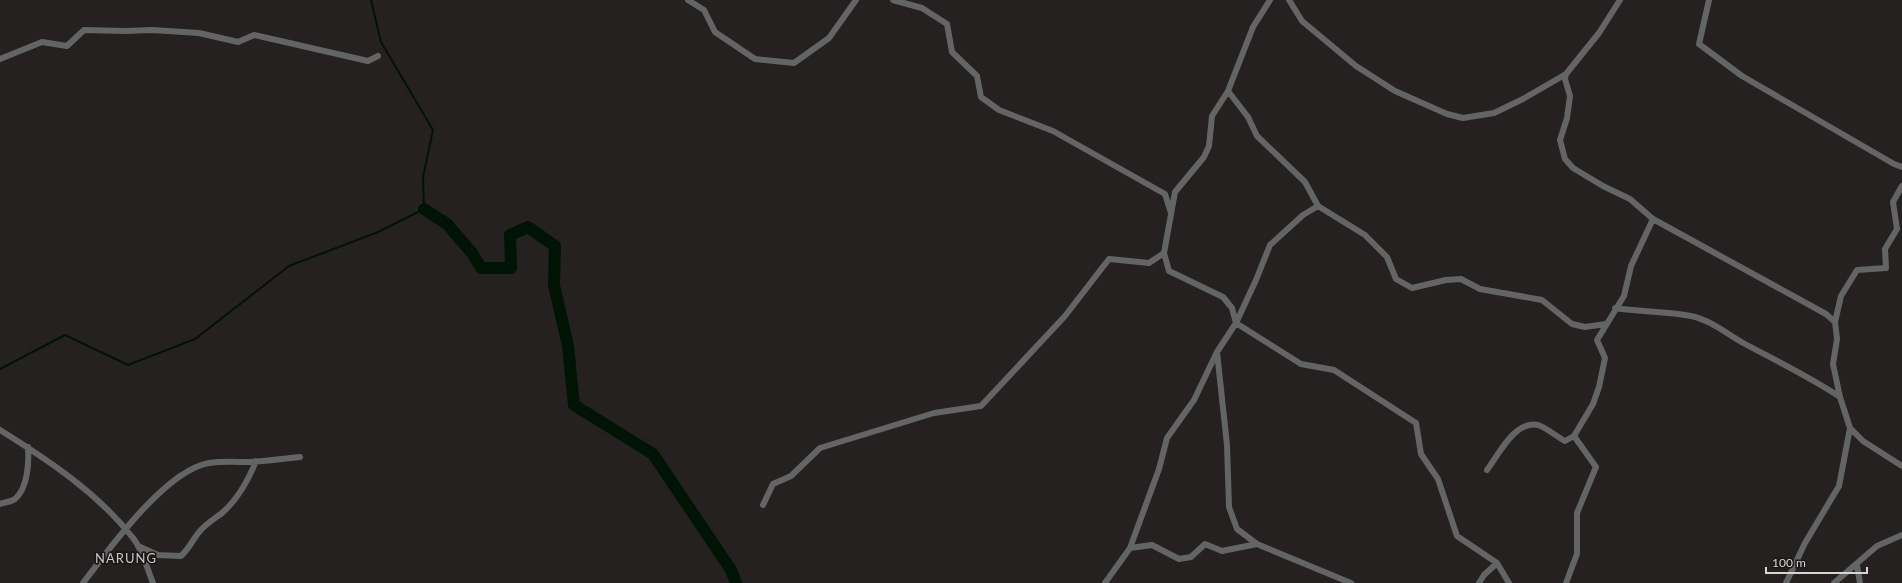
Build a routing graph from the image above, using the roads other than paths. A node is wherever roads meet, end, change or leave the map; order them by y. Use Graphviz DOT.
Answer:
graph roads {
  1 [pos="688,0"];
  2 [pos="856,0"];
  3 [pos="893,0"];
  4 [pos="1270,0"];
  5 [pos="1289,0"];
  6 [pos="1620,0"];
  7 [pos="1709,0"];
  8 [pos="378,56"];
  9 [pos="0,59"];
  10 [pos="1566,74"];
  11 [pos="1228,91"];
  12 [pos="1902,167"];
  13 [pos="1902,186"];
  14 [pos="1318,206"];
  15 [pos="1172,215"];
  16 [pos="1653,219"];
  17 [pos="1164,253"];
  18 [pos="1615,308"];
  19 [pos="1835,322"];
  20 [pos="1236,323"];
  21 [pos="1606,324"];
  22 [pos="1217,352"];
  23 [pos="1840,397"];
  24 [pos="1850,428"];
  25 [pos="0,430"];
  26 [pos="1574,436"];
  27 [pos="28,447"];
  28 [pos="300,457"];
  29 [pos="256,461"];
  30 [pos="1902,466"];
  31 [pos="1487,470"];
  32 [pos="0,504"];
  33 [pos="763,505"];
  34 [pos="125,529"];
  35 [pos="1902,535"];
  36 [pos="1257,544"];
  37 [pos="138,546"];
  38 [pos="1130,548"];
  39 [pos="1497,564"];
  40 [pos="1857,564"];
  41 [pos="83,583"];
  42 [pos="153,583"];
  43 [pos="1104,583"];
  44 [pos="1351,583"];
  45 [pos="1479,583"];
  46 [pos="1509,583"];
  47 [pos="1566,583"];
  48 [pos="1786,583"];
  49 [pos="1834,583"];
  50 [pos="1860,583"];
  1 -- 2 [label="street"];
  3 -- 15 [label="street"];
  4 -- 11 [label="street"];
  5 -- 10 [label="street"];
  6 -- 10 [label="street"];
  7 -- 12 [label="street"];
  8 -- 9 [label="street"];
  10 -- 16 [label="street"];
  11 -- 14 [label="street"];
  11 -- 15 [label="street"];
  13 -- 19 [label="street"];
  14 -- 20 [label="street"];
  14 -- 21 [label="street"];
  15 -- 17 [label="street"];
  16 -- 18 [label="street"];
  16 -- 19 [label="street"];
  17 -- 20 [label="street"];
  17 -- 33 [label="street"];
  18 -- 21 [label="street"];
  18 -- 23 [label="street"];
  19 -- 23 [label="street"];
  20 -- 22 [label="street"];
  20 -- 39 [label="street"];
  21 -- 26 [label="street"];
  22 -- 36 [label="street"];
  22 -- 38 [label="street"];
  23 -- 24 [label="street"];
  24 -- 30 [label="street"];
  24 -- 48 [label="street"];
  25 -- 27 [label="street"];
  26 -- 31 [label="street"];
  26 -- 47 [label="street"];
  27 -- 32 [label="street"];
  27 -- 34 [label="street"];
  28 -- 29 [label="street"];
  29 -- 34 [label="street"];
  29 -- 37 [label="street"];
  34 -- 37 [label="street"];
  34 -- 41 [label="street"];
  35 -- 40 [label="street"];
  36 -- 38 [label="street"];
  36 -- 44 [label="street"];
  37 -- 42 [label="street"];
  38 -- 43 [label="street"];
  39 -- 45 [label="street"];
  39 -- 46 [label="street"];
  40 -- 49 [label="street"];
  40 -- 50 [label="street"];
}
